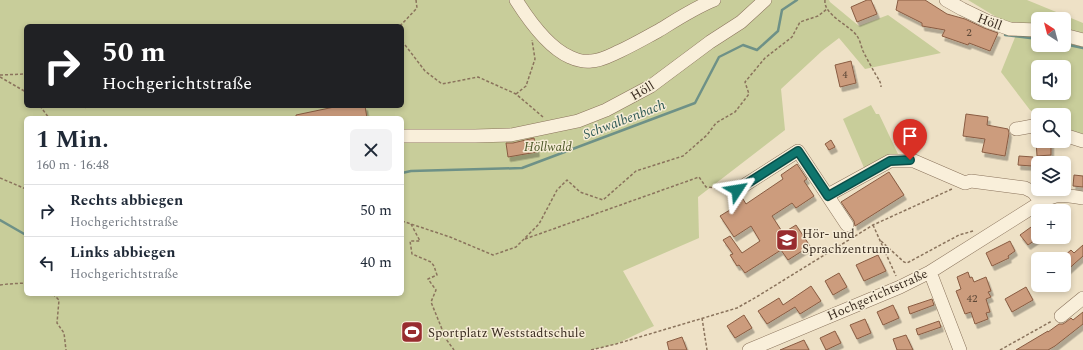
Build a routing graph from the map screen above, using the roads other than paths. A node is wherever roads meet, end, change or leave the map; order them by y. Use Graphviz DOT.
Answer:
graph roads {
  1 [pos="516,0"];
  2 [pos="714,0"];
  3 [pos="765,0"];
  4 [pos="946,0"];
  5 [pos="1031,30"];
  6 [pos="1071,37"];
  7 [pos="1083,40"];
  8 [pos="1031,126"];
  9 [pos="1016,129"];
  10 [pos="404,136"];
  11 [pos="1071,138"];
  12 [pos="1083,142"];
  13 [pos="737,190"];
  14 [pos="828,196"];
  15 [pos="1083,198"];
  16 [pos="1040,202"];
  17 [pos="847,225"];
  18 [pos="930,272"];
  19 [pos="1083,298"];
  20 [pos="1061,316"];
  21 [pos="749,350"];
  22 [pos="960,350"];
  1 -- 2 [label="street"];
  3 -- 10 [label="street, Höll"];
  4 -- 5 [label="street, Höll"];
  6 -- 7 [label="street"];
  8 -- 9 [label="street"];
  11 -- 12 [label="street"];
  13 -- 14 [label="street"];
  14 -- 16 [label="street"];
  14 -- 17 [label="street"];
  15 -- 16 [label="street, Hochgerichtstraße"];
  16 -- 18 [label="street, Hochgerichtstraße"];
  18 -- 21 [label="street, Hochgerichtstraße"];
  18 -- 22 [label="street"];
  19 -- 20 [label="street"];
}
